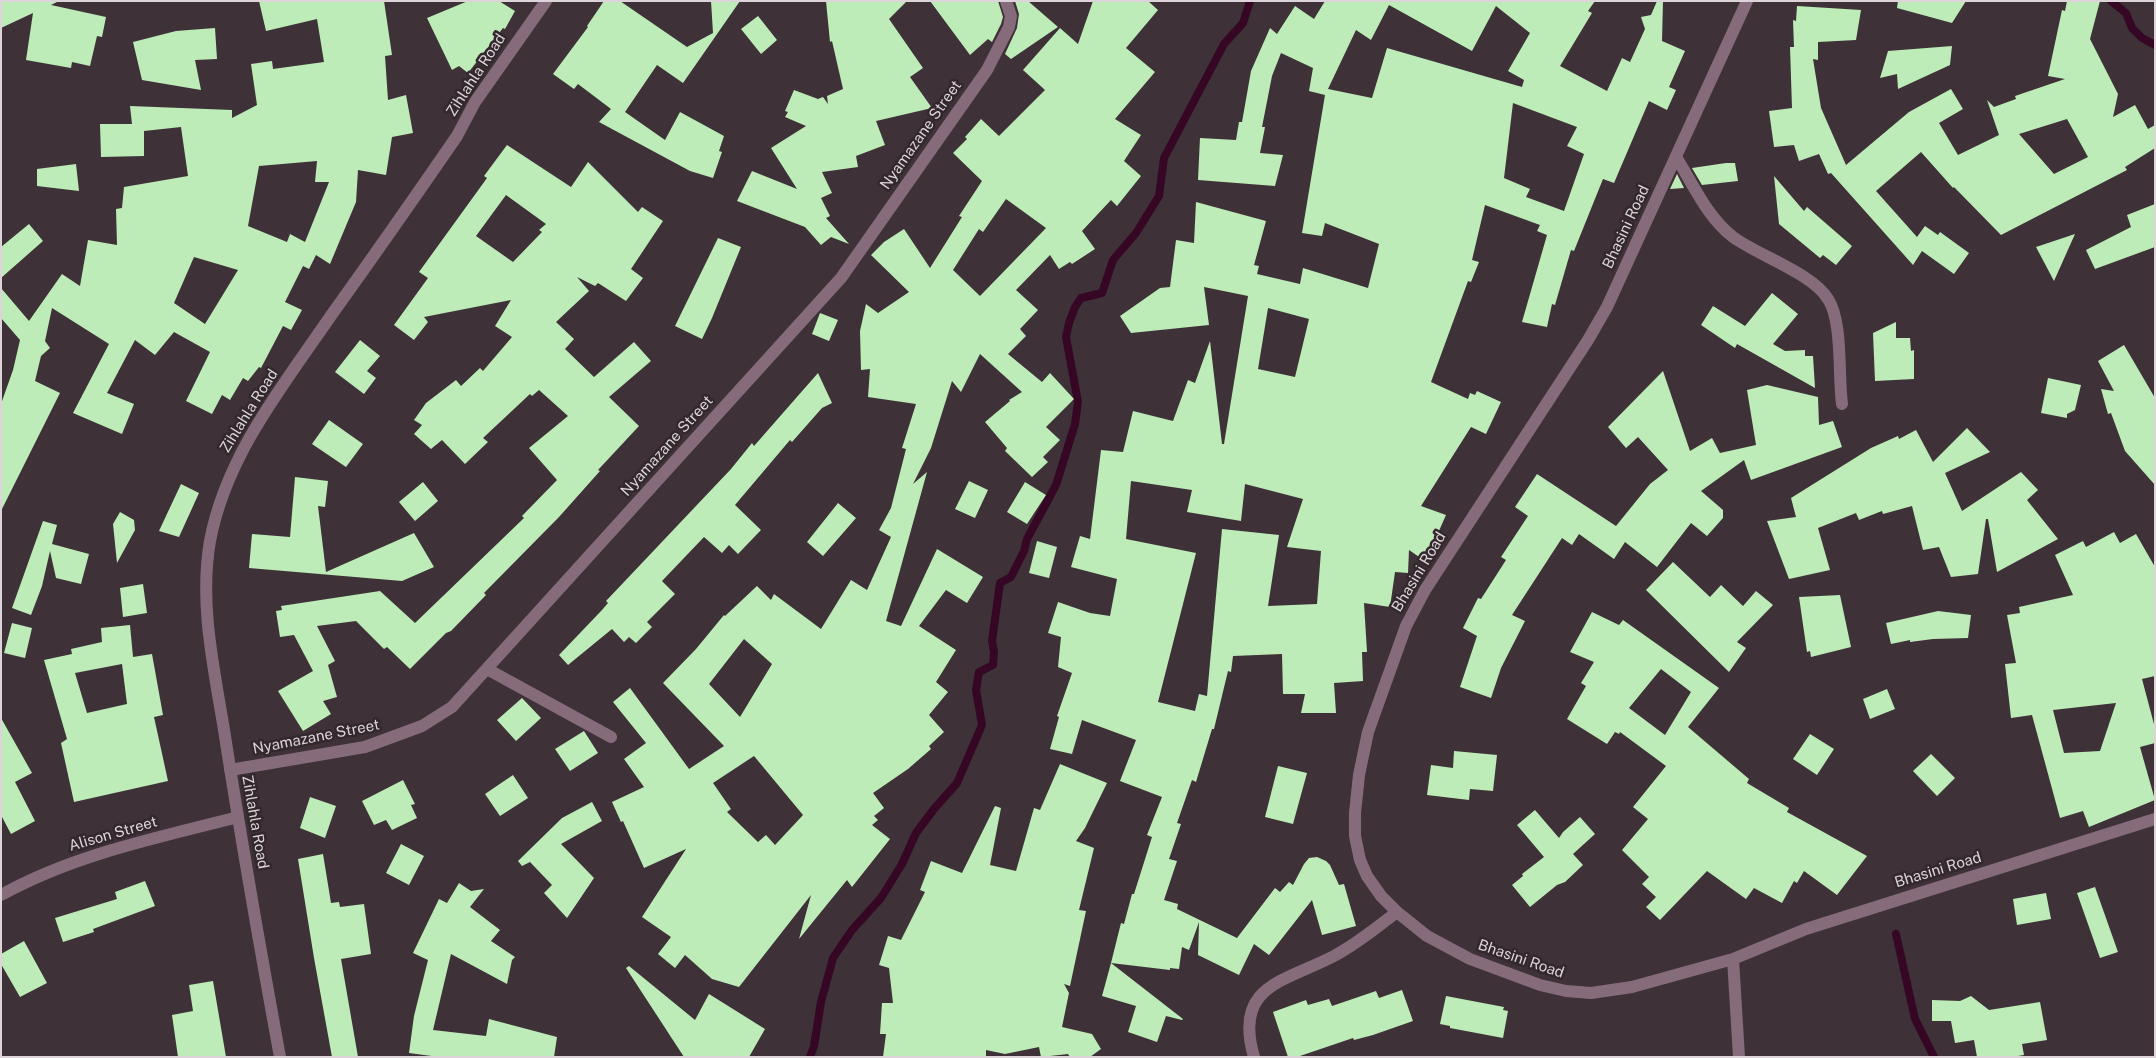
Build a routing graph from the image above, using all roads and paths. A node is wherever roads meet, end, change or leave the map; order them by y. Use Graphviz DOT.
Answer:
graph roads {
  1 [pos="546,1"];
  2 [pos="1006,1"];
  3 [pos="1746,1"];
  4 [pos="1676,157"];
  5 [pos="1842,404"];
  6 [pos="487,669"];
  7 [pos="611,736"];
  8 [pos="230,770"];
  9 [pos="238,817"];
  10 [pos="2155,820"];
  11 [pos="1,895"];
  12 [pos="1397,912"];
  13 [pos="1733,959"];
  14 [pos="280,1057"];
  15 [pos="1254,1057"];
  16 [pos="1738,1057"];
  1 -- 8 [label="street, Zihlahla Road"];
  2 -- 6 [label="street, Nyamazane Street"];
  3 -- 4 [label="street, Bhasini Road"];
  4 -- 5 [label="street"];
  4 -- 12 [label="street, Bhasini Road"];
  6 -- 7 [label="street"];
  6 -- 8 [label="street, Nyamazane Street"];
  8 -- 9 [label="street, Zihlahla Road"];
  9 -- 11 [label="street, Alison Street"];
  9 -- 14 [label="street, Zihlahla Road"];
  10 -- 13 [label="street, Bhasini Road"];
  12 -- 13 [label="street, Bhasini Road"];
  12 -- 15 [label="street"];
  13 -- 16 [label="street"];
}
